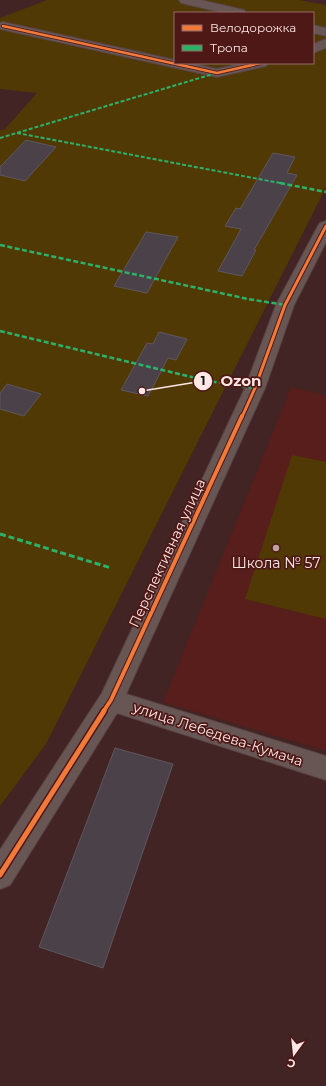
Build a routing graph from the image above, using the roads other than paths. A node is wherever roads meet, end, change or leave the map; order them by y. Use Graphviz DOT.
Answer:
graph roads {
  1 [pos="185,0"];
  2 [pos="236,12"];
  3 [pos="3,26"];
  4 [pos="314,30"];
  5 [pos="326,32"];
  6 [pos="326,43"];
  7 [pos="314,49"];
  8 [pos="174,64"];
  9 [pos="176,64"];
  10 [pos="257,64"];
  11 [pos="326,226"];
  12 [pos="111,700"];
  13 [pos="326,768"];
  14 [pos="0,875"];
  1 -- 2 [label="street"];
  3 -- 8 [label="street"];
  4 -- 5 [label="street"];
  6 -- 7 [label="street"];
  9 -- 10 [label="street"];
  11 -- 12 [label="street, Перспективная улица"];
  12 -- 13 [label="street, улица Лебедева-Кумача"];
  12 -- 14 [label="street, Перспективная улица"];
}
